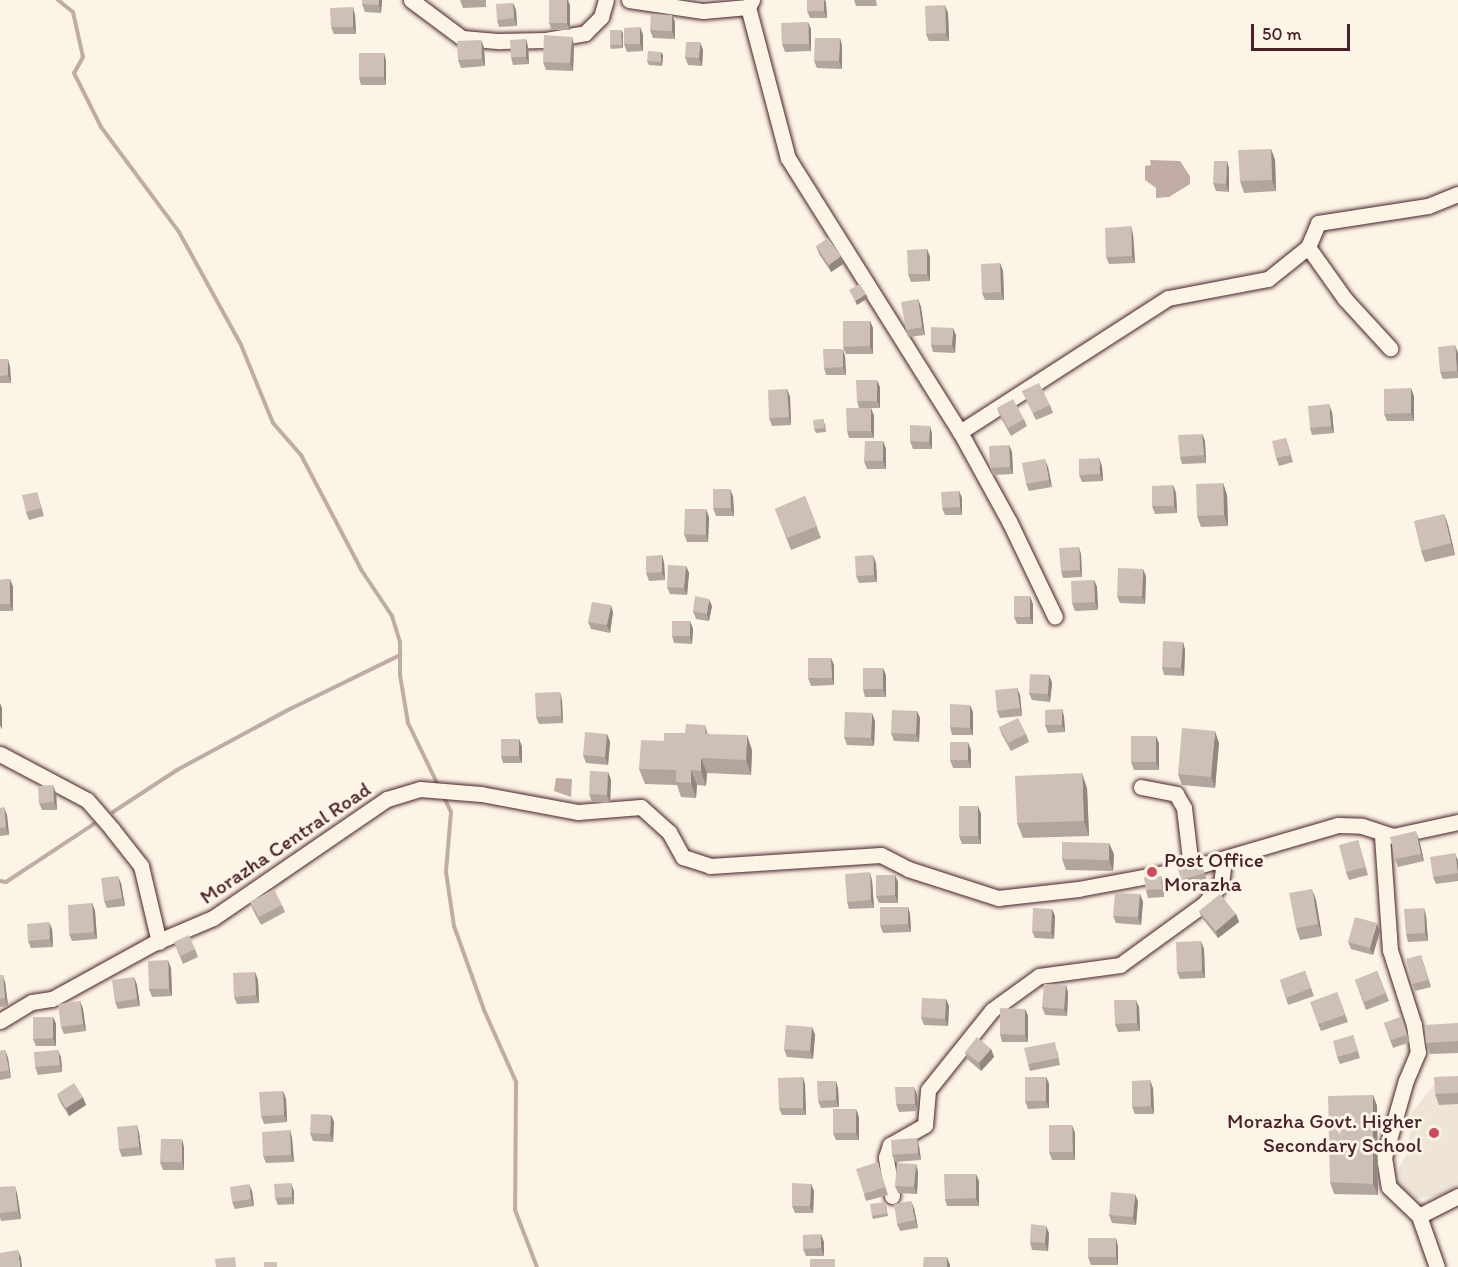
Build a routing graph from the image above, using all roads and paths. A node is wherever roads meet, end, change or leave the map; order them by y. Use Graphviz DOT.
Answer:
graph roads {
  1 [pos="411,0"];
  2 [pos="606,0"];
  3 [pos="629,0"];
  4 [pos="750,4"];
  5 [pos="1458,194"];
  6 [pos="1308,247"];
  7 [pos="1390,348"];
  8 [pos="960,432"];
  9 [pos="1055,617"];
  10 [pos="0,754"];
  11 [pos="1142,787"];
  12 [pos="1458,822"];
  13 [pos="1382,836"];
  14 [pos="1224,859"];
  15 [pos="1191,868"];
  16 [pos="159,942"];
  17 [pos="0,1021"];
  18 [pos="892,1196"];
  19 [pos="1458,1196"];
  20 [pos="1419,1216"];
  21 [pos="1437,1267"];
  1 -- 2 [label="street"];
  3 -- 4 [label="street"];
  4 -- 8 [label="street"];
  5 -- 6 [label="street"];
  6 -- 7 [label="street"];
  6 -- 8 [label="street"];
  8 -- 9 [label="street"];
  10 -- 16 [label="street"];
  11 -- 15 [label="street"];
  12 -- 13 [label="street"];
  13 -- 14 [label="street, Morazha Central Road"];
  13 -- 20 [label="street"];
  14 -- 15 [label="street, Morazha Central Road"];
  14 -- 18 [label="street"];
  15 -- 16 [label="street, Morazha Central Road"];
  16 -- 17 [label="street, Morazha Central Road"];
  19 -- 20 [label="street"];
  20 -- 21 [label="street"];
}
